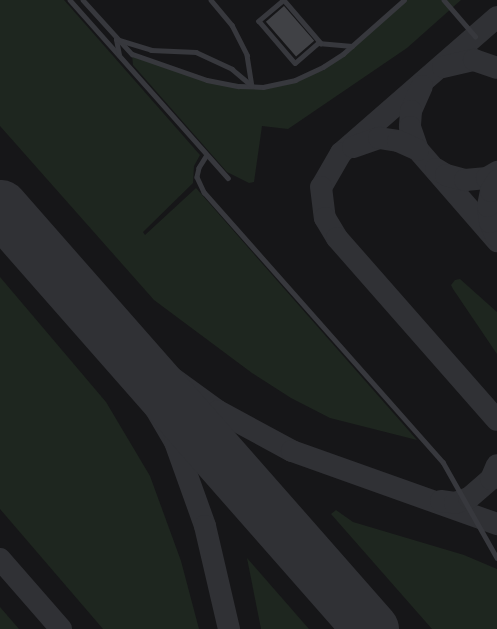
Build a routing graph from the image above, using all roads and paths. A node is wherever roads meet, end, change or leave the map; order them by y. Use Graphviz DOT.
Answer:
graph roads {
  1 [pos="70,0"];
  2 [pos="83,0"];
  3 [pos="212,0"];
  4 [pos="284,0"];
  5 [pos="404,0"];
  6 [pos="444,0"];
  7 [pos="475,36"];
  8 [pos="116,39"];
  9 [pos="321,43"];
  10 [pos="352,46"];
  11 [pos="119,56"];
  12 [pos="252,86"];
  13 [pos="207,155"];
  14 [pos="228,178"];
  15 [pos="497,558"];
  1 -- 11 [label="lane"];
  2 -- 8 [label="lane"];
  3 -- 12 [label="lane"];
  4 -- 9 [label="lane"];
  4 -- 9 [label="lane"];
  5 -- 10 [label="lane"];
  6 -- 7 [label="lane"];
  8 -- 11 [label="lane"];
  8 -- 12 [label="lane"];
  8 -- 12 [label="lane"];
  9 -- 10 [label="lane"];
  10 -- 12 [label="lane"];
  11 -- 13 [label="lane"];
  13 -- 14 [label="lane"];
  13 -- 15 [label="lane"];
}
